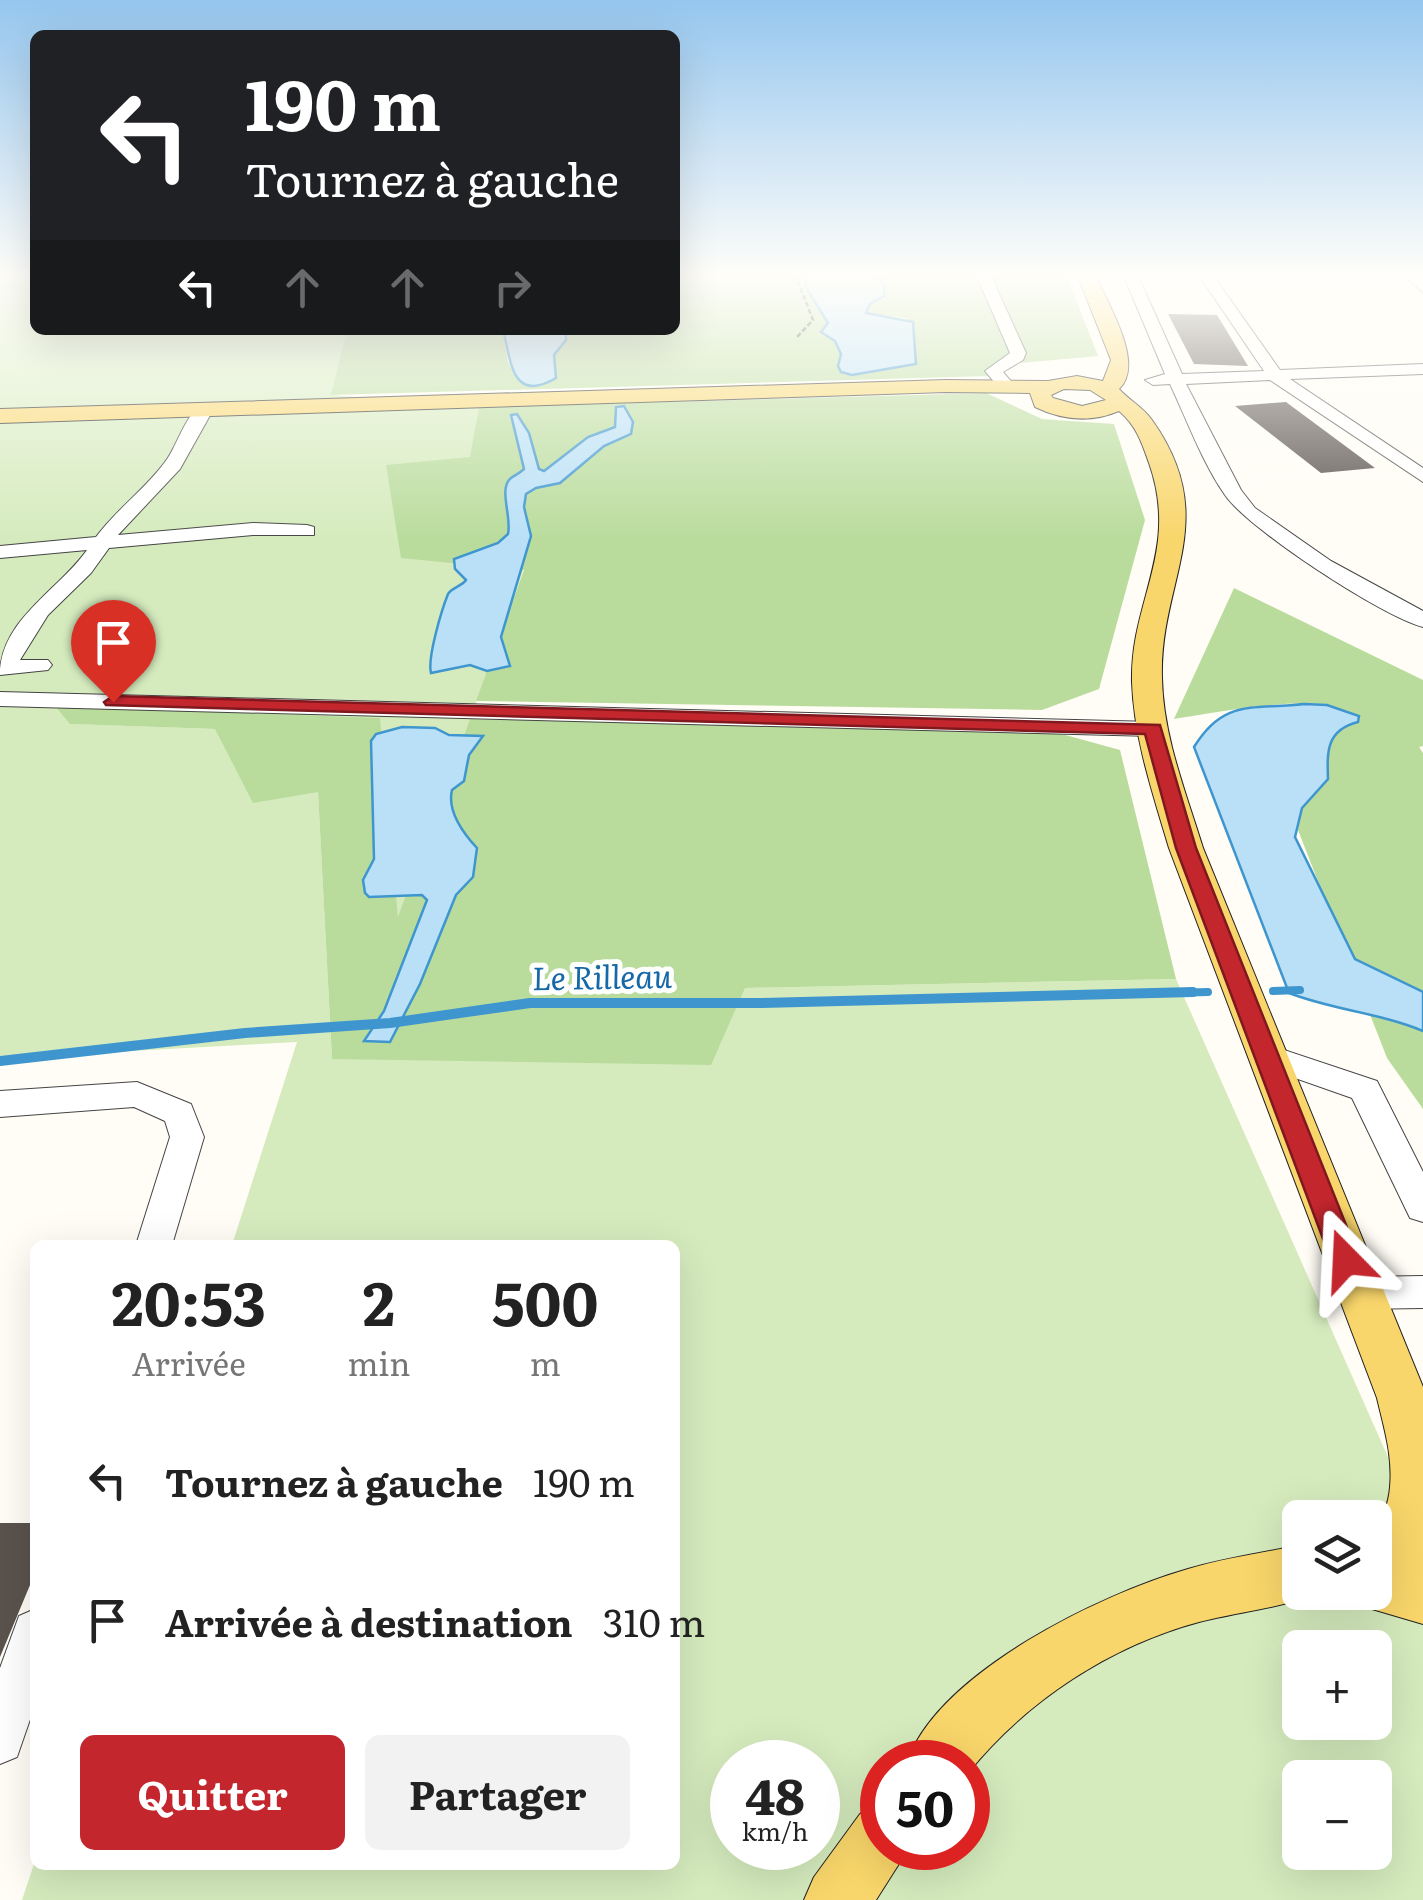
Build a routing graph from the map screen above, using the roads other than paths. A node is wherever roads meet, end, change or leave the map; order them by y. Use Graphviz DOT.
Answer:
graph roads {
  1 [pos="1007,363"];
  2 [pos="1121,363"];
  3 [pos="1168,363"];
  4 [pos="1266,363"];
  5 [pos="1120,370"];
  6 [pos="1423,370"];
  7 [pos="1277,378"];
  8 [pos="1152,380"];
  9 [pos="1176,380"];
  10 [pos="1081,383"];
  11 [pos="1000,386"];
  12 [pos="1043,392"];
  13 [pos="1112,395"];
  14 [pos="204,410"];
  15 [pos="1095,412"];
  16 [pos="0,416"];
  17 [pos="1149,434"];
  18 [pos="1423,476"];
  19 [pos="307,531"];
  20 [pos="106,543"];
  21 [pos="0,552"];
  22 [pos="1423,620"];
  23 [pos="40,665"];
  24 [pos="0,699"];
  25 [pos="1153,728"];
  26 [pos="1266,1056"];
  27 [pos="0,1104"];
  28 [pos="1423,1208"];
  29 [pos="156,1240"];
  30 [pos="1423,1292"];
  31 [pos="1358,1293"];
  32 [pos="1412,1412"];
  33 [pos="1405,1515"];
  34 [pos="1282,1577"];
  35 [pos="1423,1580"];
  36 [pos="1392,1588"];
  37 [pos="1423,1596"];
  38 [pos="30,1647"];
  39 [pos="0,1740"];
  40 [pos="959,1740"];
  41 [pos="860,1867"];
  42 [pos="837,1900"];
  1 -- 11 [label="street"];
  2 -- 5 [label="main road"];
  3 -- 9 [label="street"];
  4 -- 7 [label="street"];
  5 -- 10 [label="main road"];
  5 -- 13 [label="main road"];
  6 -- 7 [label="street"];
  7 -- 9 [label="street"];
  7 -- 18 [label="street"];
  8 -- 9 [label="street"];
  9 -- 22 [label="street"];
  10 -- 12 [label="main road"];
  10 -- 13 [label="main road"];
  11 -- 12 [label="main road"];
  11 -- 14 [label="main road"];
  12 -- 15 [label="main road"];
  13 -- 15 [label="main road"];
  13 -- 17 [label="main road"];
  14 -- 16 [label="main road"];
  14 -- 20 [label="street"];
  15 -- 17 [label="main road"];
  17 -- 25 [label="main road"];
  19 -- 20 [label="street"];
  20 -- 21 [label="street"];
  20 -- 23 [label="street"];
  24 -- 25 [label="street"];
  25 -- 26 [label="main road"];
  26 -- 28 [label="street"];
  26 -- 31 [label="main road"];
  27 -- 29 [label="street"];
  30 -- 31 [label="street"];
  31 -- 32 [label="main road"];
  32 -- 33 [label="main road"];
  33 -- 35 [label="main road"];
  34 -- 40 [label="main road"];
  36 -- 37 [label="main road"];
  38 -- 39 [label="street"];
  41 -- 42 [label="main road"];
}
